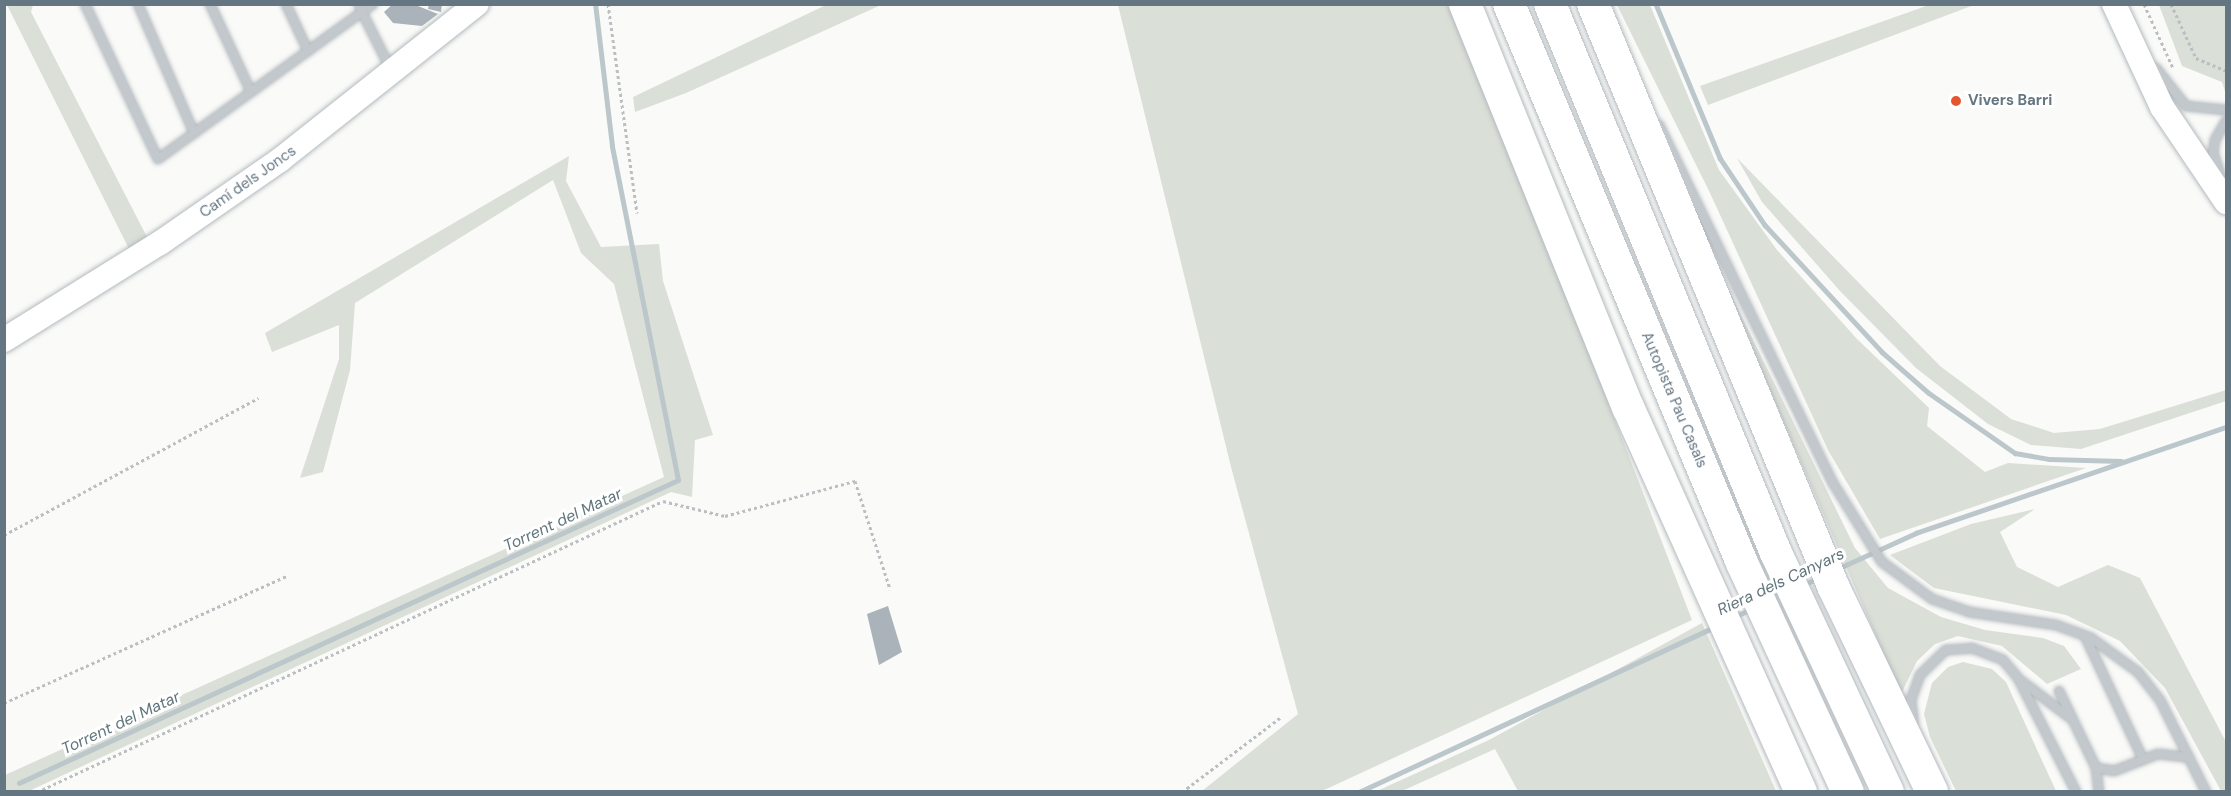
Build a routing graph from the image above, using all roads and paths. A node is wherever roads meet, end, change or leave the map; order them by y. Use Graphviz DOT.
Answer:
graph roads {
  1 [pos="85,4"];
  2 [pos="138,4"];
  3 [pos="210,4"];
  4 [pos="286,4"];
  5 [pos="373,4"];
  6 [pos="477,4"];
  7 [pos="608,4"];
  8 [pos="1465,4"];
  9 [pos="1509,4"];
  10 [pos="1550,4"];
  11 [pos="1593,4"];
  12 [pos="2114,4"];
  13 [pos="2144,4"];
  14 [pos="2171,4"];
  15 [pos="361,8"];
  16 [pos="1520,34"];
  17 [pos="308,51"];
  18 [pos="392,71"];
  19 [pos="2226,71"];
  20 [pos="2175,72"];
  21 [pos="1623,77"];
  22 [pos="251,92"];
  23 [pos="1646,107"];
  24 [pos="2226,110"];
  25 [pos="1653,116"];
  26 [pos="2226,121"];
  27 [pos="194,133"];
  28 [pos="2226,189"];
  29 [pos="1626,192"];
  30 [pos="2226,202"];
  31 [pos="637,213"];
  32 [pos="4,340"];
  33 [pos="258,398"];
  34 [pos="1660,475"];
  35 [pos="1806,530"];
  36 [pos="4,535"];
  37 [pos="289,575"];
  38 [pos="890,589"];
  39 [pos="2085,636"];
  40 [pos="2018,678"];
  41 [pos="2060,692"];
  42 [pos="4,703"];
  43 [pos="1280,718"];
  44 [pos="2072,719"];
  45 [pos="2189,757"];
  46 [pos="2143,759"];
  47 [pos="2096,768"];
  48 [pos="1930,786"];
  49 [pos="37,792"];
  50 [pos="1182,792"];
  51 [pos="1801,792"];
  52 [pos="1848,792"];
  53 [pos="1888,792"];
  54 [pos="2076,792"];
  55 [pos="2099,792"];
  56 [pos="2206,792"];
  1 -- 27 [label="lane"];
  2 -- 27 [label="lane"];
  3 -- 22 [label="lane"];
  4 -- 17 [label="lane"];
  5 -- 15 [label="lane"];
  6 -- 18 [label="street, Camí dels Joncs"];
  7 -- 31 [label="path"];
  8 -- 34 [label="highway"];
  9 -- 16 [label="highway, Autopista Pau Casals"];
  10 -- 29 [label="highway"];
  11 -- 21 [label="highway"];
  12 -- 24 [label="lane"];
  12 -- 30 [label="street"];
  13 -- 20 [label="path"];
  14 -- 19 [label="path"];
  15 -- 17 [label="lane"];
  15 -- 18 [label="lane"];
  16 -- 34 [label="highway"];
  16 -- 52 [label="highway, Autopista Pau Casals"];
  17 -- 22 [label="lane"];
  18 -- 32 [label="street, Camí dels Joncs"];
  21 -- 23 [label="lane"];
  21 -- 35 [label="highway"];
  22 -- 27 [label="lane"];
  25 -- 39 [label="lane"];
  26 -- 28 [label="lane"];
  29 -- 35 [label="highway"];
  29 -- 53 [label="highway"];
  33 -- 36 [label="path"];
  34 -- 51 [label="highway"];
  35 -- 48 [label="highway"];
  37 -- 42 [label="path"];
  38 -- 49 [label="path"];
  39 -- 45 [label="lane"];
  39 -- 46 [label="lane"];
  40 -- 44 [label="lane"];
  40 -- 48 [label="lane"];
  40 -- 54 [label="lane"];
  41 -- 44 [label="lane"];
  43 -- 50 [label="path"];
  44 -- 47 [label="lane"];
  45 -- 46 [label="lane"];
  45 -- 56 [label="lane"];
  46 -- 47 [label="lane"];
  47 -- 55 [label="lane"];
}
